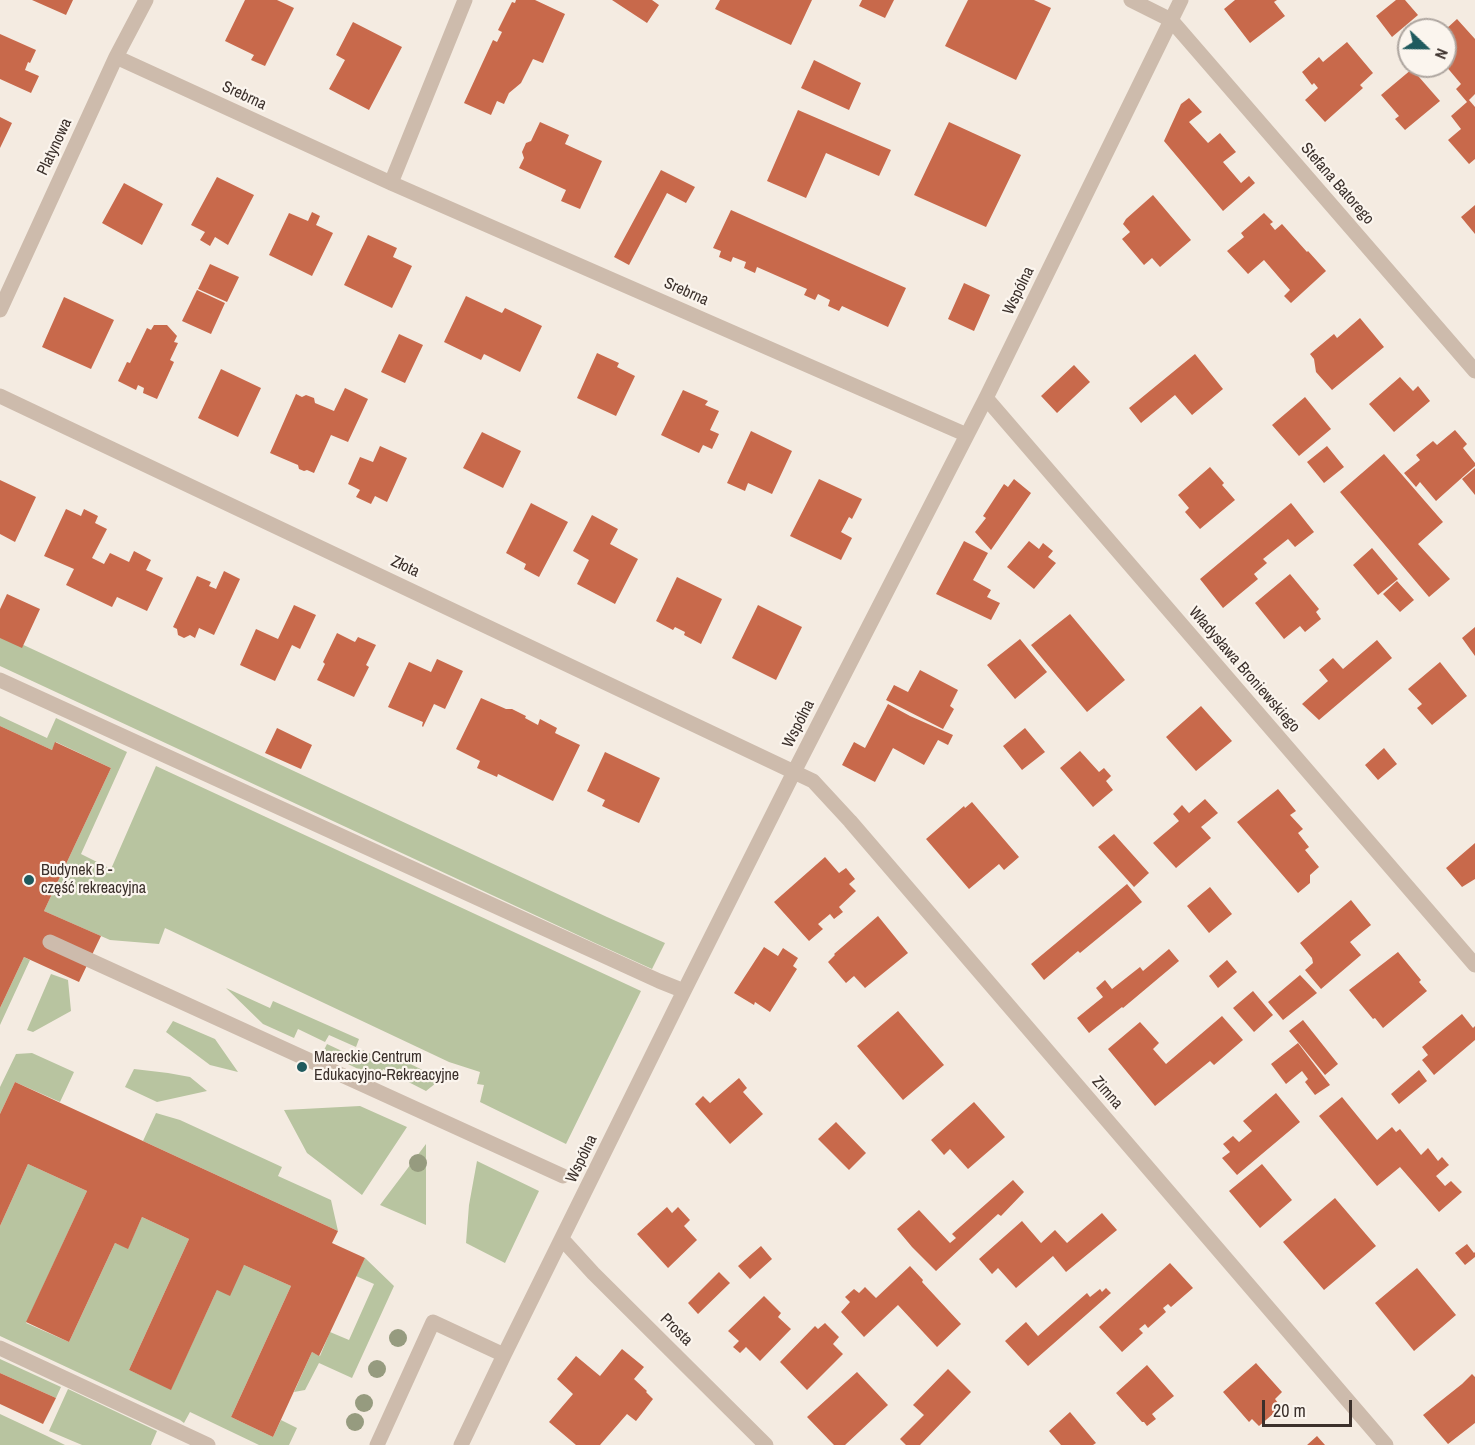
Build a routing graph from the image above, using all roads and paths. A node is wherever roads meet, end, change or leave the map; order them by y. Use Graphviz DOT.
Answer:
graph roads {
  1 [pos="146,0"];
  2 [pos="465,0"];
  3 [pos="1131,0"];
  4 [pos="1181,0"];
  5 [pos="1171,20"];
  6 [pos="116,57"];
  7 [pos="391,183"];
  8 [pos="0,310"];
  9 [pos="1475,371"];
  10 [pos="0,396"];
  11 [pos="986,398"];
  12 [pos="967,435"];
  13 [pos="0,680"];
  14 [pos="794,772"];
  15 [pos="50,942"];
  16 [pos="1475,965"];
  17 [pos="684,992"];
  18 [pos="563,1176"];
  19 [pos="562,1239"];
  20 [pos="0,1348"];
  21 [pos="504,1355"];
  22 [pos="208,1445"];
  23 [pos="377,1445"];
  24 [pos="461,1445"];
  25 [pos="766,1445"];
  26 [pos="1386,1445"];
  1 -- 6 [label="street, Platynowa"];
  2 -- 7 [label="street"];
  3 -- 5 [label="street"];
  4 -- 5 [label="street, Wspólna"];
  5 -- 9 [label="street, Stefana Batorego"];
  5 -- 11 [label="street, Wspólna"];
  6 -- 7 [label="street, Srebrna"];
  6 -- 8 [label="street, Platynowa"];
  7 -- 12 [label="street, Srebrna"];
  10 -- 14 [label="street, Złota"];
  11 -- 12 [label="street, Wspólna"];
  11 -- 16 [label="street, Władysława Broniewskiego"];
  12 -- 14 [label="street, Wspólna"];
  13 -- 17 [label="street"];
  14 -- 17 [label="street, Wspólna"];
  14 -- 26 [label="street, Zimna"];
  15 -- 18 [label="street"];
  17 -- 19 [label="street, Wspólna"];
  19 -- 21 [label="street, Wspólna"];
  19 -- 25 [label="street, Prosta"];
  20 -- 22 [label="street"];
  21 -- 23 [label="street"];
  21 -- 24 [label="street, Wspólna"];
}
